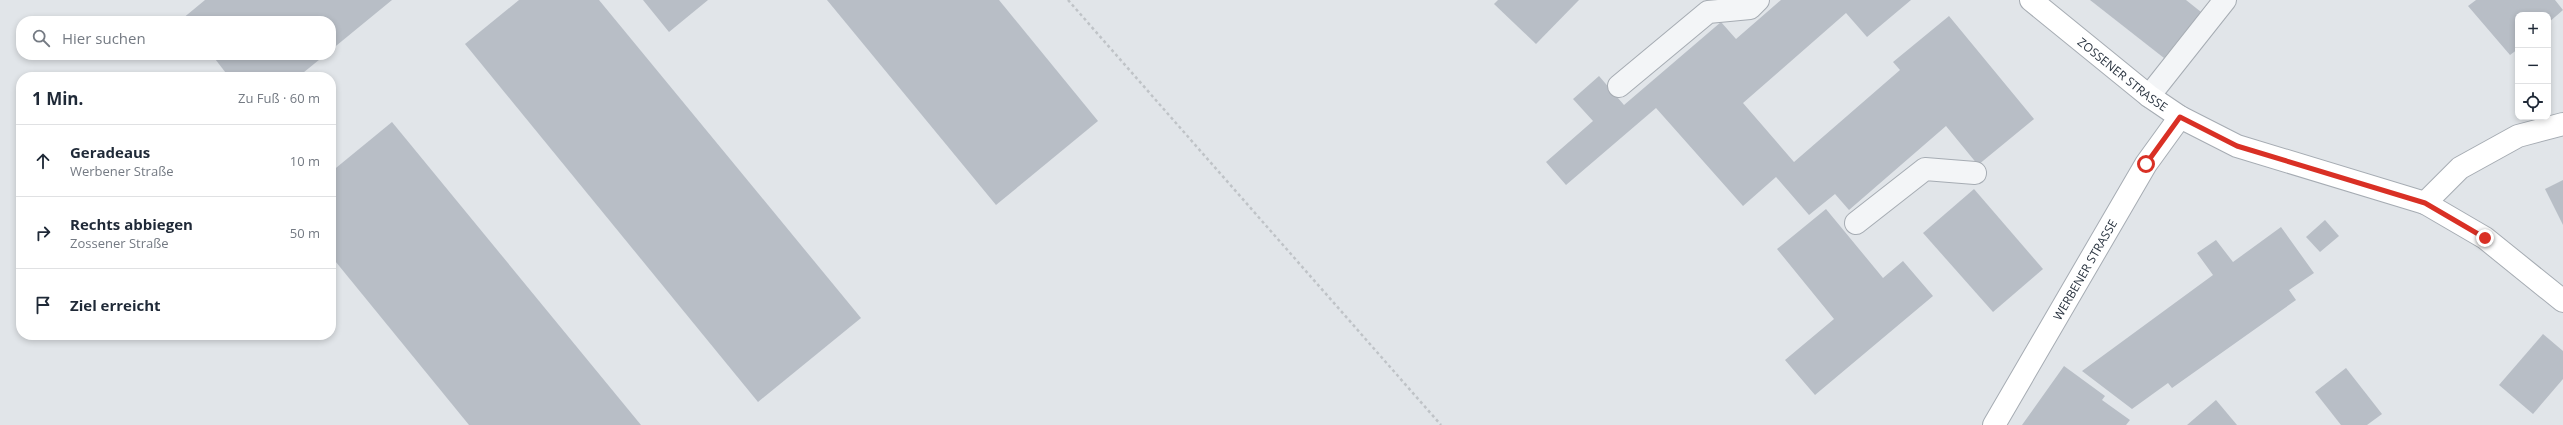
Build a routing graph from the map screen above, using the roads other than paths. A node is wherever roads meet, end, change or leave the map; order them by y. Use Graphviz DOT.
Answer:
graph roads {
  1 [pos="1758,0"];
  2 [pos="2031,0"];
  3 [pos="2225,0"];
  4 [pos="1619,86"];
  5 [pos="2149,96"];
  6 [pos="2180,117"];
  7 [pos="2563,124"];
  8 [pos="1974,173"];
  9 [pos="2425,203"];
  10 [pos="1856,224"];
  11 [pos="2563,301"];
  12 [pos="1994,425"];
  1 -- 4 [label="lane"];
  2 -- 5 [label="main road, ZOSSENER STRASSE"];
  3 -- 5 [label="lane"];
  5 -- 6 [label="main road, ZOSSENER STRASSE"];
  6 -- 9 [label="main road, ZOSSENER STRASSE"];
  6 -- 12 [label="main road, WERBENER STRASSE"];
  7 -- 9 [label="main road"];
  8 -- 10 [label="lane"];
  9 -- 11 [label="main road, ZOSSENER STRASSE"];
}
